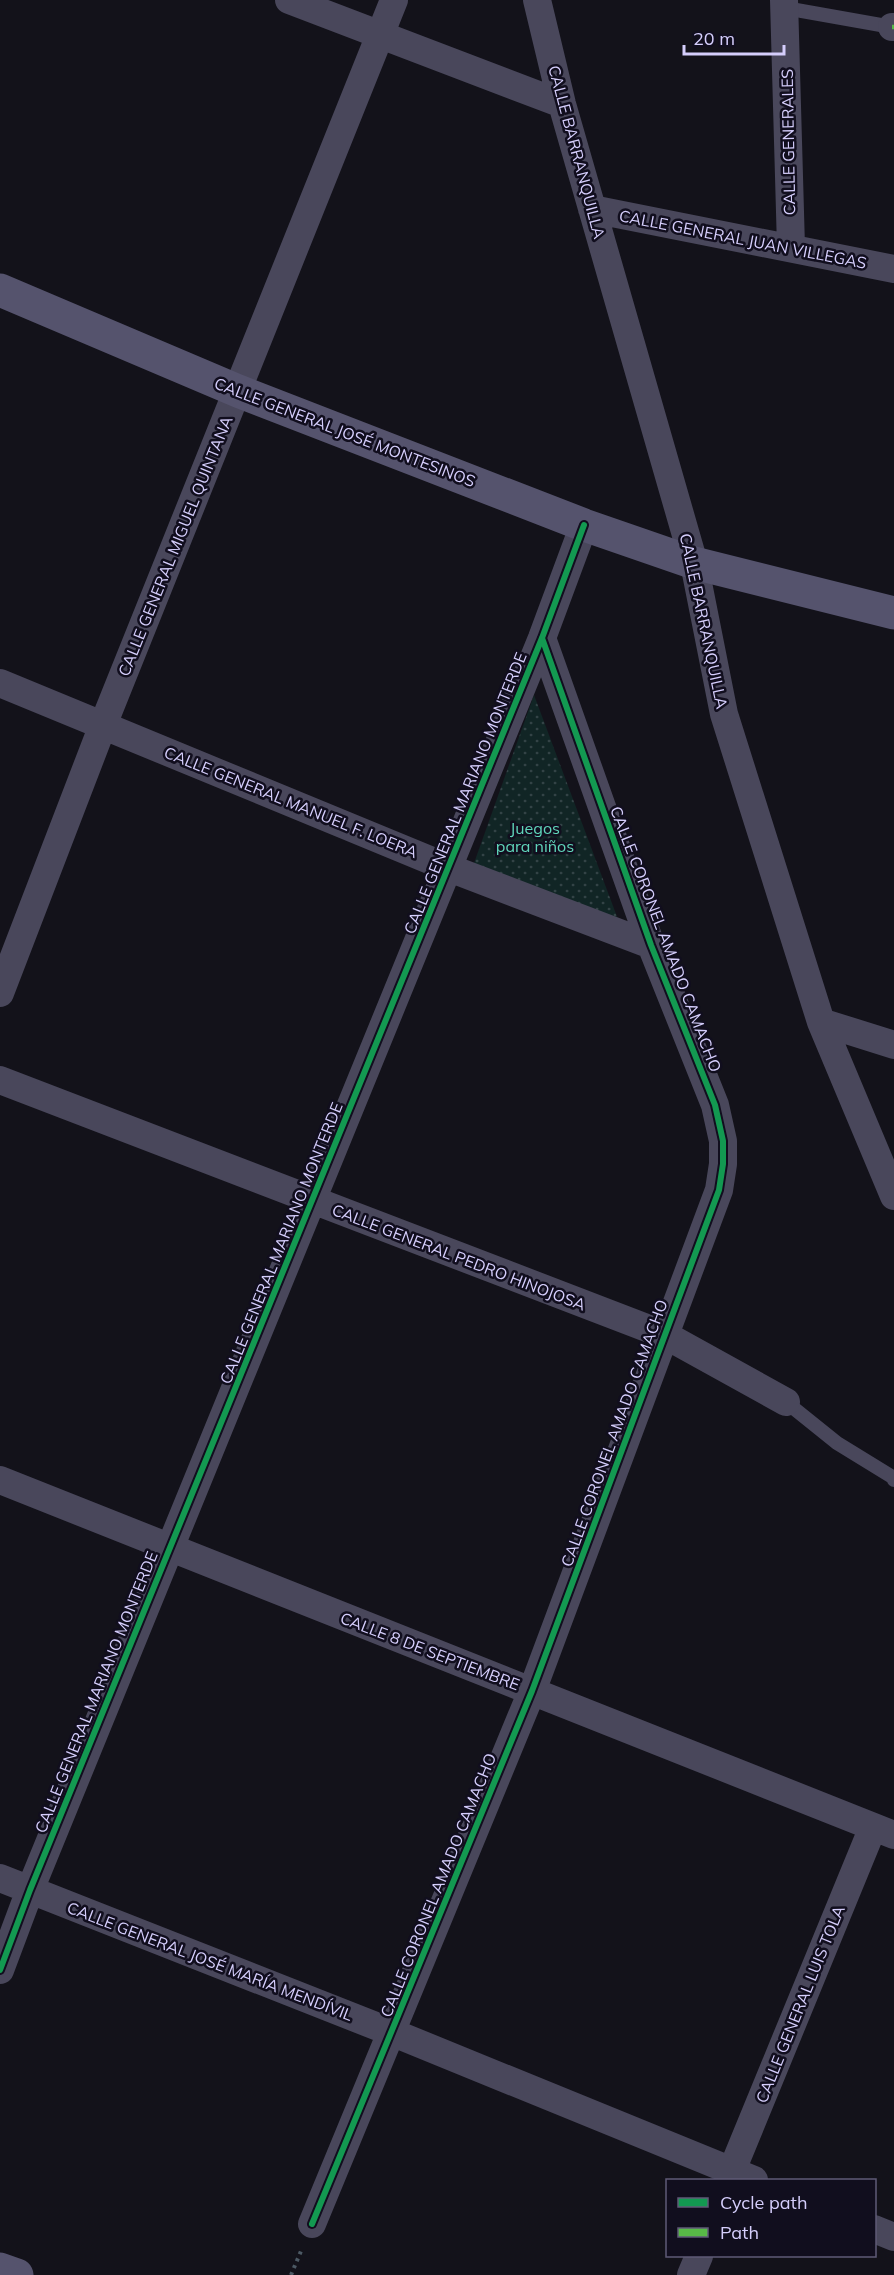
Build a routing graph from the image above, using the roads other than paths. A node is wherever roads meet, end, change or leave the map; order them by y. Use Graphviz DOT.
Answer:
graph roads {
  1 [pos="289,0"];
  2 [pos="394,0"];
  3 [pos="537,0"];
  4 [pos="785,4"];
  5 [pos="893,23"];
  6 [pos="380,36"];
  7 [pos="562,104"];
  8 [pos="592,209"];
  9 [pos="791,247"];
  10 [pos="894,269"];
  11 [pos="0,290"];
  12 [pos="238,391"];
  13 [pos="584,525"];
  14 [pos="694,563"];
  15 [pos="894,614"];
  16 [pos="542,638"];
  17 [pos="0,683"];
  18 [pos="103,725"];
  19 [pos="449,868"];
  20 [pos="651,945"];
  21 [pos="0,993"];
  22 [pos="821,1022"];
  23 [pos="894,1045"];
  24 [pos="0,1080"];
  25 [pos="894,1196"];
  26 [pos="313,1200"];
  27 [pos="665,1335"];
  28 [pos="786,1402"];
  29 [pos="0,1480"];
  30 [pos="894,1480"];
  31 [pos="169,1549"];
  32 [pos="532,1691"];
  33 [pos="883,1831"];
  34 [pos="0,1878"];
  35 [pos="30,1890"];
  36 [pos="0,1970"];
  37 [pos="392,2032"];
  38 [pos="738,2178"];
  39 [pos="312,2224"];
  40 [pos="876,2230"];
  41 [pos="894,2237"];
  42 [pos="699,2257"];
  43 [pos="0,2269"];
  44 [pos="16,2275"];
  45 [pos="691,2275"];
  1 -- 6 [label="street"];
  2 -- 6 [label="street, CALLE GENERAL MIGUEL QUINTANA"];
  3 -- 7 [label="street, CALLE BARRANQUILLA"];
  4 -- 5 [label="lane"];
  4 -- 9 [label="street, CALLE GENERALES"];
  6 -- 7 [label="street"];
  6 -- 12 [label="street, CALLE GENERAL MIGUEL QUINTANA"];
  7 -- 8 [label="street, CALLE BARRANQUILLA"];
  8 -- 9 [label="street, CALLE GENERAL JUAN VILLEGAS"];
  8 -- 14 [label="street, CALLE BARRANQUILLA"];
  9 -- 10 [label="street, CALLE GENERAL JUAN VILLEGAS"];
  11 -- 12 [label="street, CALLE GENERAL JOSÉ MONTESINOS"];
  12 -- 13 [label="street, CALLE GENERAL JOSÉ MONTESINOS"];
  12 -- 18 [label="street, CALLE GENERAL MIGUEL QUINTANA"];
  13 -- 14 [label="street, CALLE GENERAL JOSÉ MONTESINOS"];
  13 -- 16 [label="street, CALLE GENERAL MARIANO MONTERDE"];
  14 -- 15 [label="street, CALLE GENERAL JOSÉ MONTESINOS"];
  14 -- 22 [label="street, CALLE BARRANQUILLA"];
  16 -- 19 [label="street, CALLE GENERAL MARIANO MONTERDE"];
  16 -- 20 [label="street, CALLE CORONEL AMADO CAMACHO"];
  17 -- 18 [label="street, CALLE GENERAL MANUEL F. LOERA"];
  18 -- 19 [label="street, CALLE GENERAL MANUEL F. LOERA"];
  18 -- 21 [label="street, CALLE GENERAL MIGUEL QUINTANA"];
  19 -- 20 [label="street, CALLE GENERAL MANUEL F. LOERA"];
  19 -- 26 [label="street, CALLE GENERAL MARIANO MONTERDE"];
  20 -- 27 [label="street, CALLE CORONEL AMADO CAMACHO"];
  22 -- 23 [label="street"];
  22 -- 25 [label="street, CALLE BARRANQUILLA"];
  24 -- 26 [label="street, CALLE GENERAL PEDRO HINOJOSA"];
  26 -- 27 [label="street, CALLE GENERAL PEDRO HINOJOSA"];
  26 -- 31 [label="street, CALLE GENERAL MARIANO MONTERDE"];
  27 -- 28 [label="street, CALLE GENERAL PEDRO HINOJOSA"];
  27 -- 32 [label="street, CALLE CORONEL AMADO CAMACHO"];
  28 -- 30 [label="lane, CALLE GENERAL PEDRO HINOJOSA"];
  29 -- 31 [label="street, CALLE 8 DE SEPTIEMBRE"];
  31 -- 32 [label="street, CALLE 8 DE SEPTIEMBRE"];
  31 -- 35 [label="street, CALLE GENERAL MARIANO MONTERDE"];
  32 -- 33 [label="street, CALLE 8 DE SEPTIEMBRE"];
  32 -- 37 [label="street, CALLE CORONEL AMADO CAMACHO"];
  33 -- 38 [label="street, CALLE GENERAL LUIS TOLA"];
  34 -- 35 [label="street, CALLE GENERAL JOSÉ MARÍA MENDÍVIL"];
  35 -- 36 [label="street, CALLE GENERAL MARIANO MONTERDE"];
  35 -- 37 [label="street, CALLE GENERAL JOSÉ MARÍA MENDÍVIL"];
  37 -- 38 [label="street, CALLE GENERAL JOSÉ MARÍA MENDÍVIL"];
  37 -- 39 [label="street, CALLE CORONEL AMADO CAMACHO"];
  40 -- 41 [label="street"];
  42 -- 45 [label="street"];
  43 -- 44 [label="street"];
}
